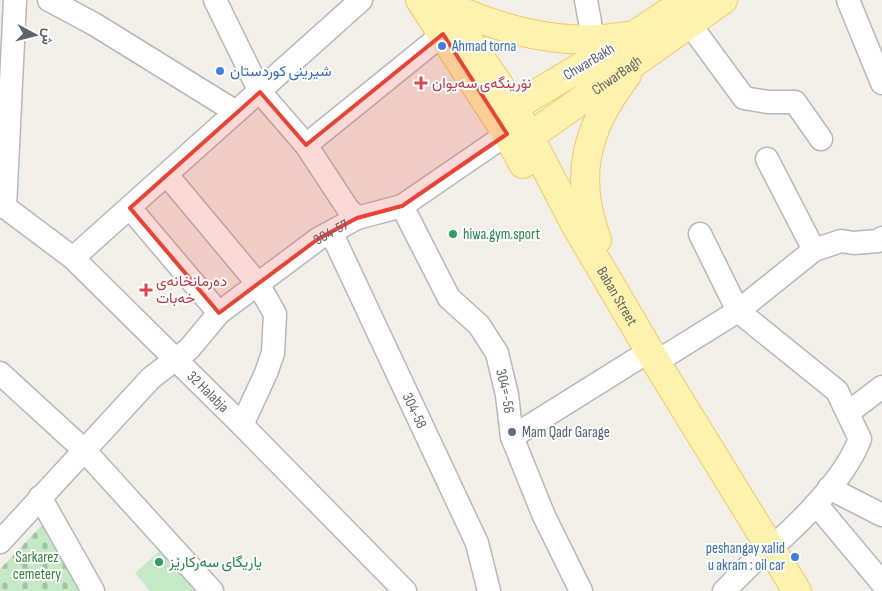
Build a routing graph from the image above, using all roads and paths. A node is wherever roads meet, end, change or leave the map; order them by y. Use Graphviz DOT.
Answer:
graph roads {
  1 [pos="15,0"];
  2 [pos="50,0"];
  3 [pos="80,0"];
  4 [pos="215,0"];
  5 [pos="361,0"];
  6 [pos="586,0"];
  7 [pos="723,0"];
  8 [pos="848,0"];
  9 [pos="435,1"];
  10 [pos="688,11"];
  11 [pos="94,24"];
  12 [pos="443,34"];
  13 [pos="593,39"];
  14 [pos="639,46"];
  15 [pos="882,83"];
  16 [pos="260,92"];
  17 [pos="514,107"];
  18 [pos="236,112"];
  19 [pos="518,135"];
  20 [pos="821,139"];
  21 [pos="306,145"];
  22 [pos="767,158"];
  23 [pos="167,175"];
  24 [pos="402,206"];
  25 [pos="2,207"];
  26 [pos="130,208"];
  27 [pos="357,218"];
  28 [pos="332,234"];
  29 [pos="700,234"];
  30 [pos="882,238"];
  31 [pos="814,250"];
  32 [pos="73,258"];
  33 [pos="258,284"];
  34 [pos="738,311"];
  35 [pos="219,313"];
  36 [pos="645,354"];
  37 [pos="175,360"];
  38 [pos="0,373"];
  39 [pos="882,387"];
  40 [pos="849,412"];
  41 [pos="242,425"];
  42 [pos="512,437"];
  43 [pos="84,450"];
  44 [pos="822,496"];
  45 [pos="40,498"];
  46 [pos="882,515"];
  47 [pos="0,542"];
  48 [pos="763,554"];
  49 [pos="882,583"];
  50 [pos="93,591"];
  51 [pos="212,591"];
  52 [pos="405,591"];
  53 [pos="490,591"];
  54 [pos="581,591"];
  55 [pos="724,591"];
  56 [pos="776,591"];
  57 [pos="797,591"];
  1 -- 25 [label="street"];
  2 -- 11 [label="street"];
  3 -- 11 [label="street"];
  4 -- 16 [label="street"];
  5 -- 16 [label="street"];
  6 -- 13 [label="street"];
  7 -- 10 [label="main road, ChwarBagh"];
  8 -- 15 [label="street"];
  9 -- 12 [label="main road"];
  9 -- 13 [label="main road"];
  9 -- 17 [label="main road, Baban Street"];
  10 -- 14 [label="main road, ChwarBagh"];
  10 -- 20 [label="street"];
  11 -- 18 [label="street"];
  12 -- 19 [label="main road"];
  12 -- 21 [label="street"];
  13 -- 14 [label="main road"];
  14 -- 17 [label="main road, ChwarBakh"];
  14 -- 19 [label="main road, ChwarBagh"];
  14 -- 36 [label="main road"];
  16 -- 18 [label="street"];
  16 -- 21 [label="street"];
  17 -- 19 [label="main road, Baban Street"];
  18 -- 23 [label="street"];
  19 -- 24 [label="street, 304-57"];
  19 -- 36 [label="main road, Baban Street"];
  21 -- 27 [label="street"];
  22 -- 31 [label="street"];
  23 -- 26 [label="street"];
  23 -- 33 [label="street"];
  24 -- 27 [label="street, 304-57"];
  24 -- 42 [label="street, 304=-56"];
  25 -- 32 [label="street, 32 Halabja"];
  26 -- 32 [label="street"];
  26 -- 35 [label="street"];
  27 -- 28 [label="street, 304-57"];
  28 -- 33 [label="street, 304-57"];
  28 -- 53 [label="street, 304-58"];
  29 -- 34 [label="street"];
  30 -- 31 [label="street"];
  31 -- 34 [label="street"];
  32 -- 37 [label="street, 32 Halabja"];
  33 -- 35 [label="street, 304-57"];
  33 -- 41 [label="street"];
  34 -- 36 [label="street"];
  34 -- 40 [label="street"];
  35 -- 37 [label="street, 304-57"];
  36 -- 42 [label="street"];
  36 -- 48 [label="main road, Baban Street"];
  37 -- 41 [label="street, 32 Halabja"];
  37 -- 43 [label="street, 304-57"];
  38 -- 43 [label="street"];
  39 -- 40 [label="street"];
  40 -- 44 [label="street"];
  41 -- 52 [label="street, 32 Halabja"];
  42 -- 54 [label="street, 304=-56"];
  43 -- 45 [label="street, 304-57"];
  43 -- 51 [label="street"];
  44 -- 46 [label="street"];
  44 -- 48 [label="street"];
  44 -- 49 [label="street"];
  45 -- 47 [label="street, 304-57"];
  45 -- 50 [label="street"];
  48 -- 55 [label="street"];
  48 -- 56 [label="main road"];
  48 -- 57 [label="main road, Baban Street"];
}
